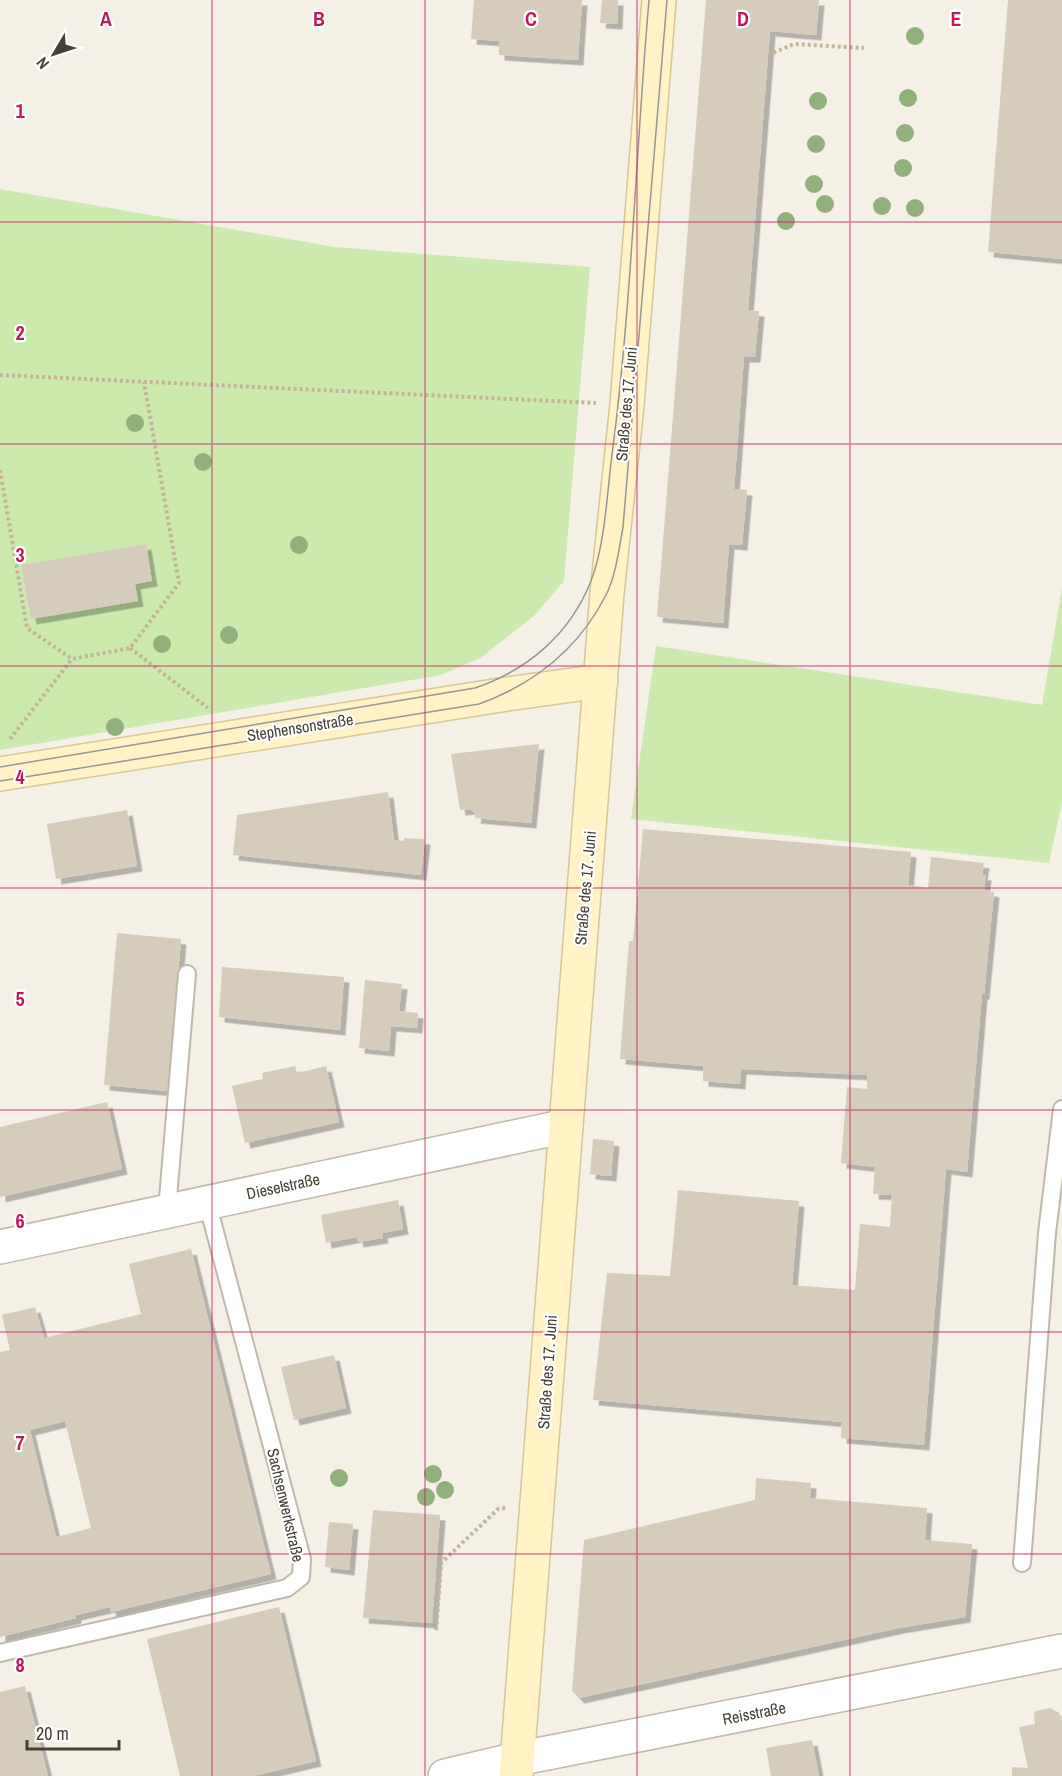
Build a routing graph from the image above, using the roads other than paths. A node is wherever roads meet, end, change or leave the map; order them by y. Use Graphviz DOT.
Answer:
graph roads {
  1 [pos="659,0"];
  2 [pos="601,681"];
  3 [pos="0,774"];
  4 [pos="187,974"];
  5 [pos="1062,1109"];
  6 [pos="566,1126"];
  7 [pos="207,1202"];
  8 [pos="167,1210"];
  9 [pos="0,1247"];
  10 [pos="1022,1563"];
  11 [pos="1062,1651"];
  12 [pos="0,1653"];
  13 [pos="517,1767"];
  14 [pos="445,1776"];
  1 -- 2 [label="street, Straße des 17. Juni"];
  2 -- 3 [label="street, Stephensonstraße"];
  2 -- 6 [label="street, Straße des 17. Juni"];
  4 -- 8 [label="lane"];
  5 -- 10 [label="lane"];
  6 -- 7 [label="street, Dieselstraße"];
  6 -- 13 [label="street, Straße des 17. Juni"];
  7 -- 8 [label="street, Dieselstraße"];
  7 -- 12 [label="lane, Sachsenwerkstraße"];
  8 -- 9 [label="street, Dieselstraße"];
  11 -- 13 [label="street, Reisstraße"];
  13 -- 14 [label="street, Reisstraße"];
}
